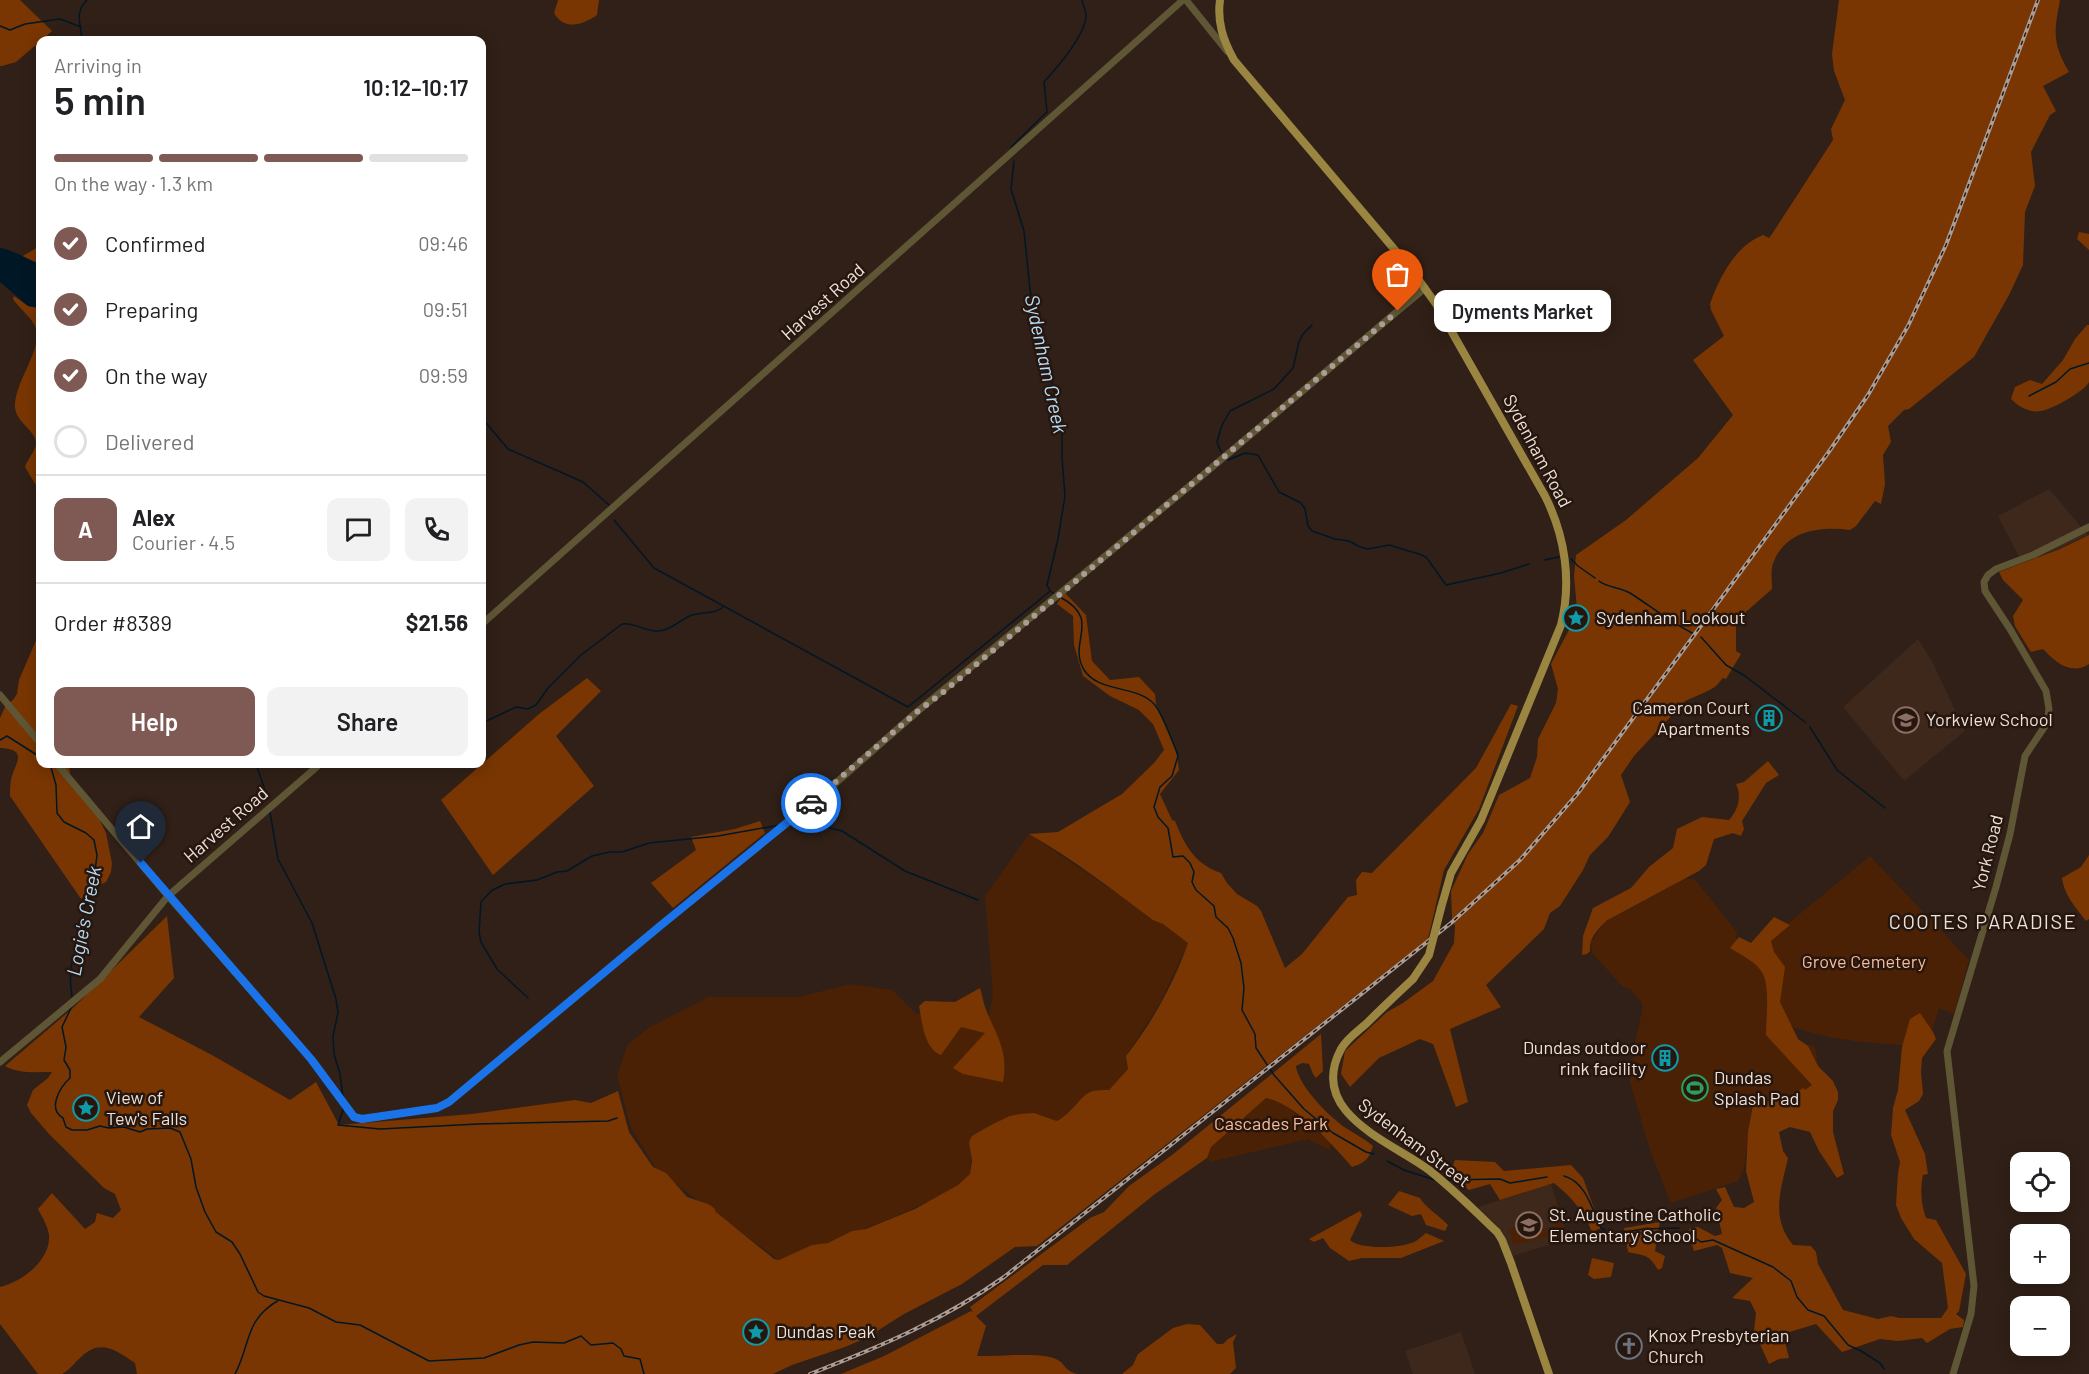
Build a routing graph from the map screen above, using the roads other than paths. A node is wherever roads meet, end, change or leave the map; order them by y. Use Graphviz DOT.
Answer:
graph roads {
  1 [pos="1184,0"];
  2 [pos="1220,0"];
  3 [pos="1234,60"];
  4 [pos="1425,288"];
  5 [pos="2089,527"];
  6 [pos="486,620"];
  7 [pos="0,695"];
  8 [pos="36,738"];
  9 [pos="60,768"];
  10 [pos="315,768"];
  11 [pos="168,896"];
  12 [pos="1383,1007"];
  13 [pos="0,1062"];
  14 [pos="1549,1374"];
  15 [pos="1953,1374"];
  1 -- 3 [label="street, Sydenham Road"];
  1 -- 6 [label="street, Harvest Road"];
  2 -- 3 [label="main road, Sydenham Road"];
  3 -- 4 [label="main road, Sydenham Road"];
  4 -- 11 [label="street"];
  4 -- 12 [label="main road, Sydenham Road, bridge"];
  5 -- 15 [label="street, York Road"];
  7 -- 8 [label="street"];
  9 -- 11 [label="street"];
  10 -- 11 [label="street, Harvest Road"];
  11 -- 13 [label="street, Harvest Road"];
  12 -- 14 [label="main road, Sydenham Street"];
}
